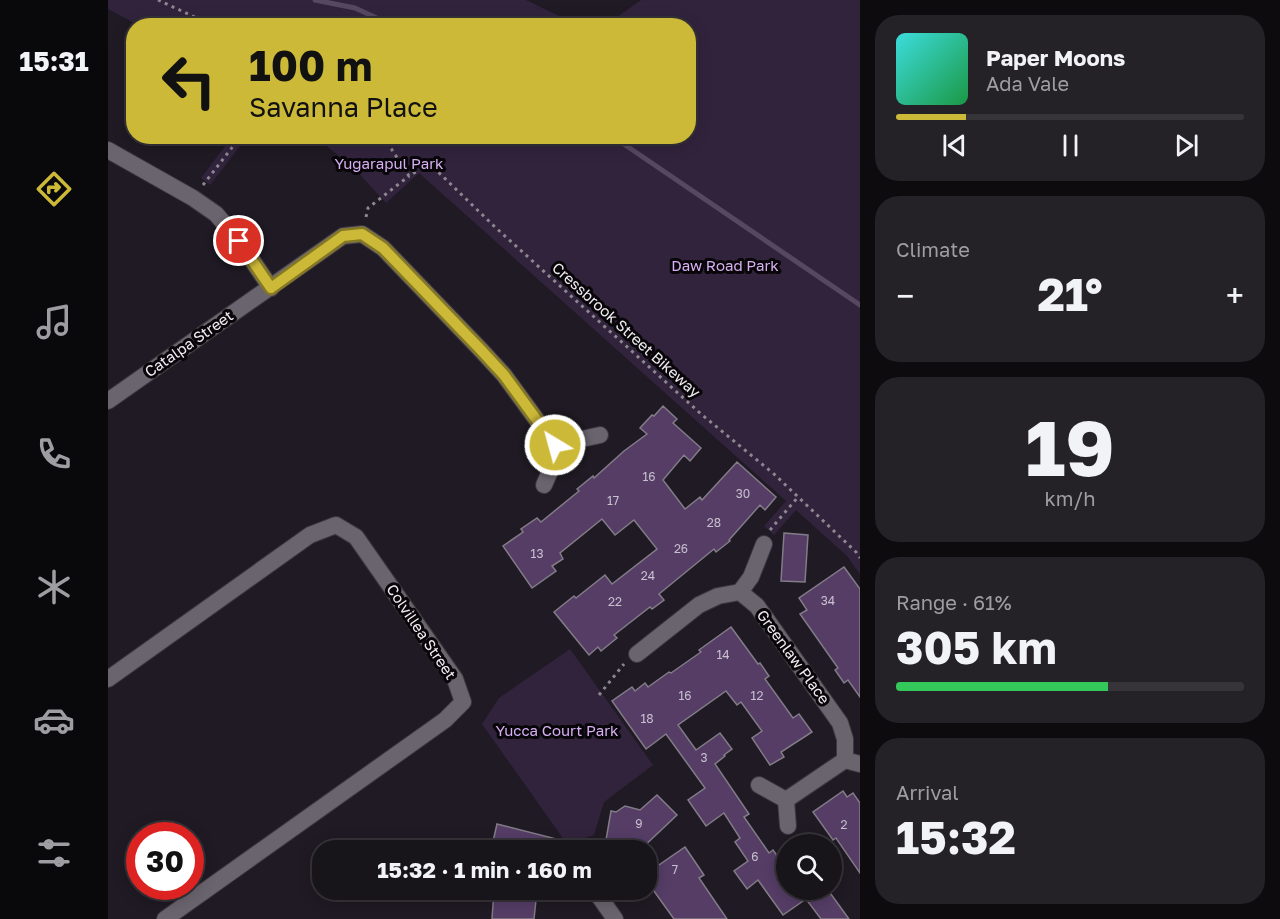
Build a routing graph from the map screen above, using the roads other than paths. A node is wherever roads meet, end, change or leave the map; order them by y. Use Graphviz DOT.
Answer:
graph roads {
  1 [pos="108,150"];
  2 [pos="271,288"];
  3 [pos="108,401"];
  4 [pos="600,435"];
  5 [pos="555,445"];
  6 [pos="544,485"];
  7 [pos="764,544"];
  8 [pos="740,592"];
  9 [pos="637,654"];
  10 [pos="108,680"];
  11 [pos="853,762"];
  12 [pos="759,784"];
  13 [pos="786,800"];
  14 [pos="788,826"];
  15 [pos="602,900"];
  16 [pos="165,919"];
  17 [pos="615,919"];
  1 -- 2 [label="street"];
  2 -- 3 [label="street, Catalpa Street"];
  2 -- 5 [label="street, Catalpa Street"];
  4 -- 5 [label="street"];
  5 -- 6 [label="street"];
  7 -- 8 [label="street"];
  8 -- 9 [label="street"];
  8 -- 11 [label="street, Greenlaw Place"];
  10 -- 16 [label="street, Colvillea Street"];
  11 -- 13 [label="street"];
  12 -- 13 [label="street"];
  13 -- 14 [label="street"];
  15 -- 17 [label="street"];
}
